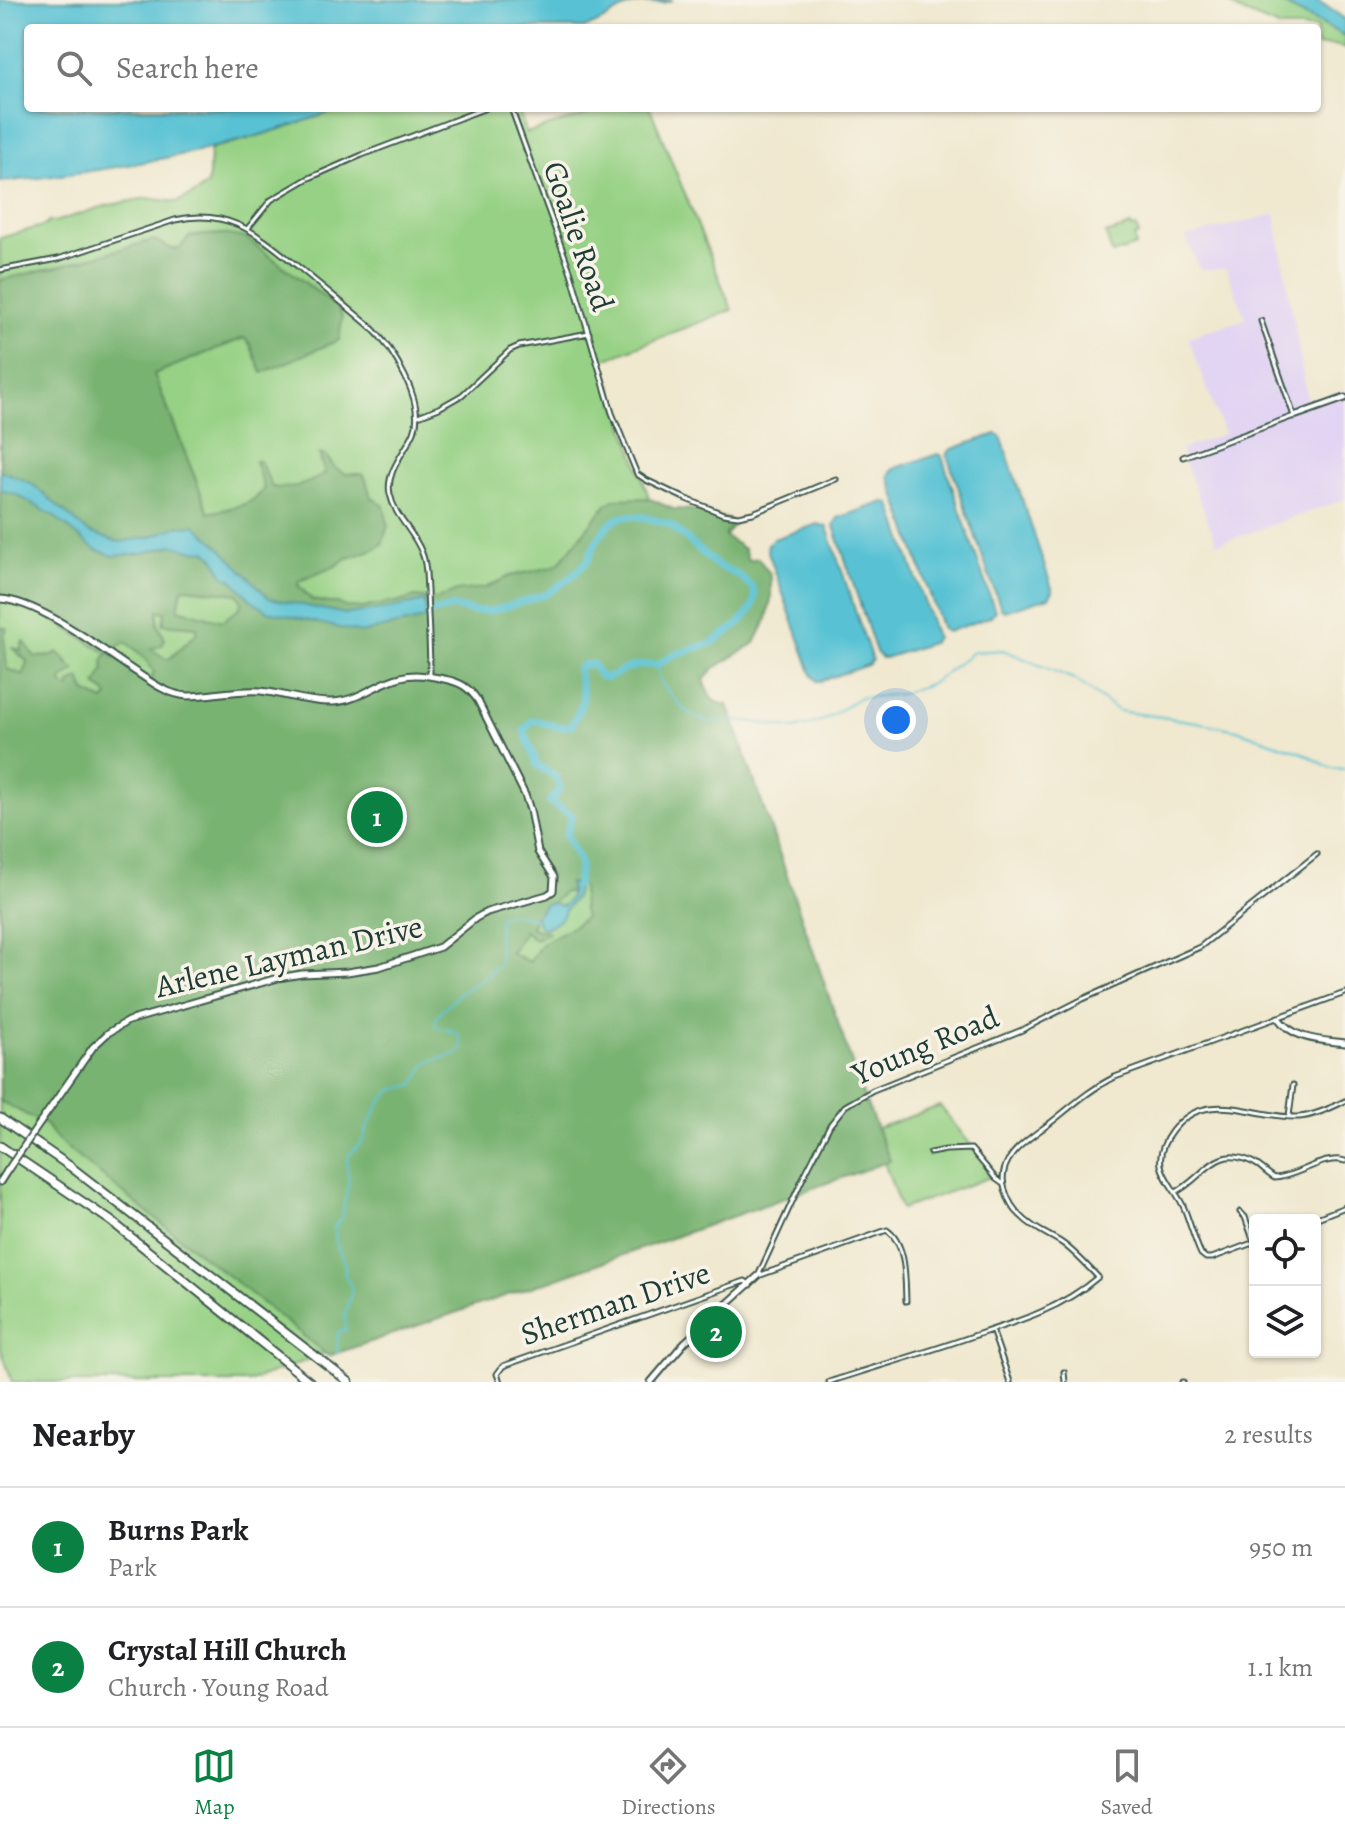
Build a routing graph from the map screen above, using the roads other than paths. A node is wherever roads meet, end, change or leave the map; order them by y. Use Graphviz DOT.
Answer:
graph roads {
  1 [pos="475,112"];
  2 [pos="512,112"];
  3 [pos="248,228"];
  4 [pos="0,270"];
  5 [pos="1261,321"];
  6 [pos="589,333"];
  7 [pos="1345,398"];
  8 [pos="418,416"];
  9 [pos="1294,416"];
  10 [pos="1183,457"];
  11 [pos="836,479"];
  12 [pos="0,599"];
  13 [pos="430,676"];
  14 [pos="1317,854"];
  15 [pos="1345,993"];
  16 [pos="1278,1018"];
  17 [pos="1345,1043"];
  18 [pos="1293,1085"];
  19 [pos="1345,1101"];
  20 [pos="1289,1116"];
  21 [pos="0,1118"];
  22 [pos="0,1146"];
  23 [pos="930,1153"];
  24 [pos="1345,1161"];
  25 [pos="0,1182"];
  26 [pos="1003,1184"];
  27 [pos="1176,1192"];
  28 [pos="1345,1207"];
  29 [pos="1240,1212"];
  30 [pos="1321,1216"];
  31 [pos="1249,1227"];
  32 [pos="1249,1244"];
  33 [pos="758,1276"];
  34 [pos="750,1285"];
  35 [pos="906,1301"];
  36 [pos="992,1330"];
  37 [pos="1064,1372"];
  38 [pos="310,1382"];
  39 [pos="349,1382"];
  40 [pos="500,1382"];
  41 [pos="651,1382"];
  42 [pos="829,1382"];
  43 [pos="1010,1382"];
  44 [pos="1065,1382"];
  1 -- 3 [label="street"];
  2 -- 6 [label="street, Goalie Road"];
  3 -- 4 [label="street"];
  3 -- 8 [label="street"];
  5 -- 9 [label="street"];
  6 -- 8 [label="street"];
  6 -- 11 [label="street, Goalie Road"];
  7 -- 9 [label="street"];
  8 -- 13 [label="street"];
  9 -- 10 [label="street"];
  12 -- 13 [label="street, Arlene Layman Drive"];
  13 -- 25 [label="street, Arlene Layman Drive, bridge"];
  14 -- 33 [label="street, Young Road"];
  15 -- 16 [label="street"];
  16 -- 17 [label="street"];
  16 -- 26 [label="street"];
  18 -- 20 [label="street"];
  19 -- 20 [label="street"];
  20 -- 27 [label="street"];
  21 -- 39 [label="highway"];
  22 -- 38 [label="highway"];
  23 -- 26 [label="street"];
  24 -- 27 [label="street"];
  26 -- 36 [label="street"];
  27 -- 32 [label="street"];
  28 -- 30 [label="street"];
  29 -- 31 [label="street"];
  33 -- 34 [label="street, Young Road"];
  33 -- 35 [label="street, Sherman Drive"];
  34 -- 40 [label="street, Sherman Drive"];
  34 -- 41 [label="street, Young Road"];
  36 -- 42 [label="street"];
  36 -- 43 [label="street"];
  37 -- 44 [label="street"];
}
